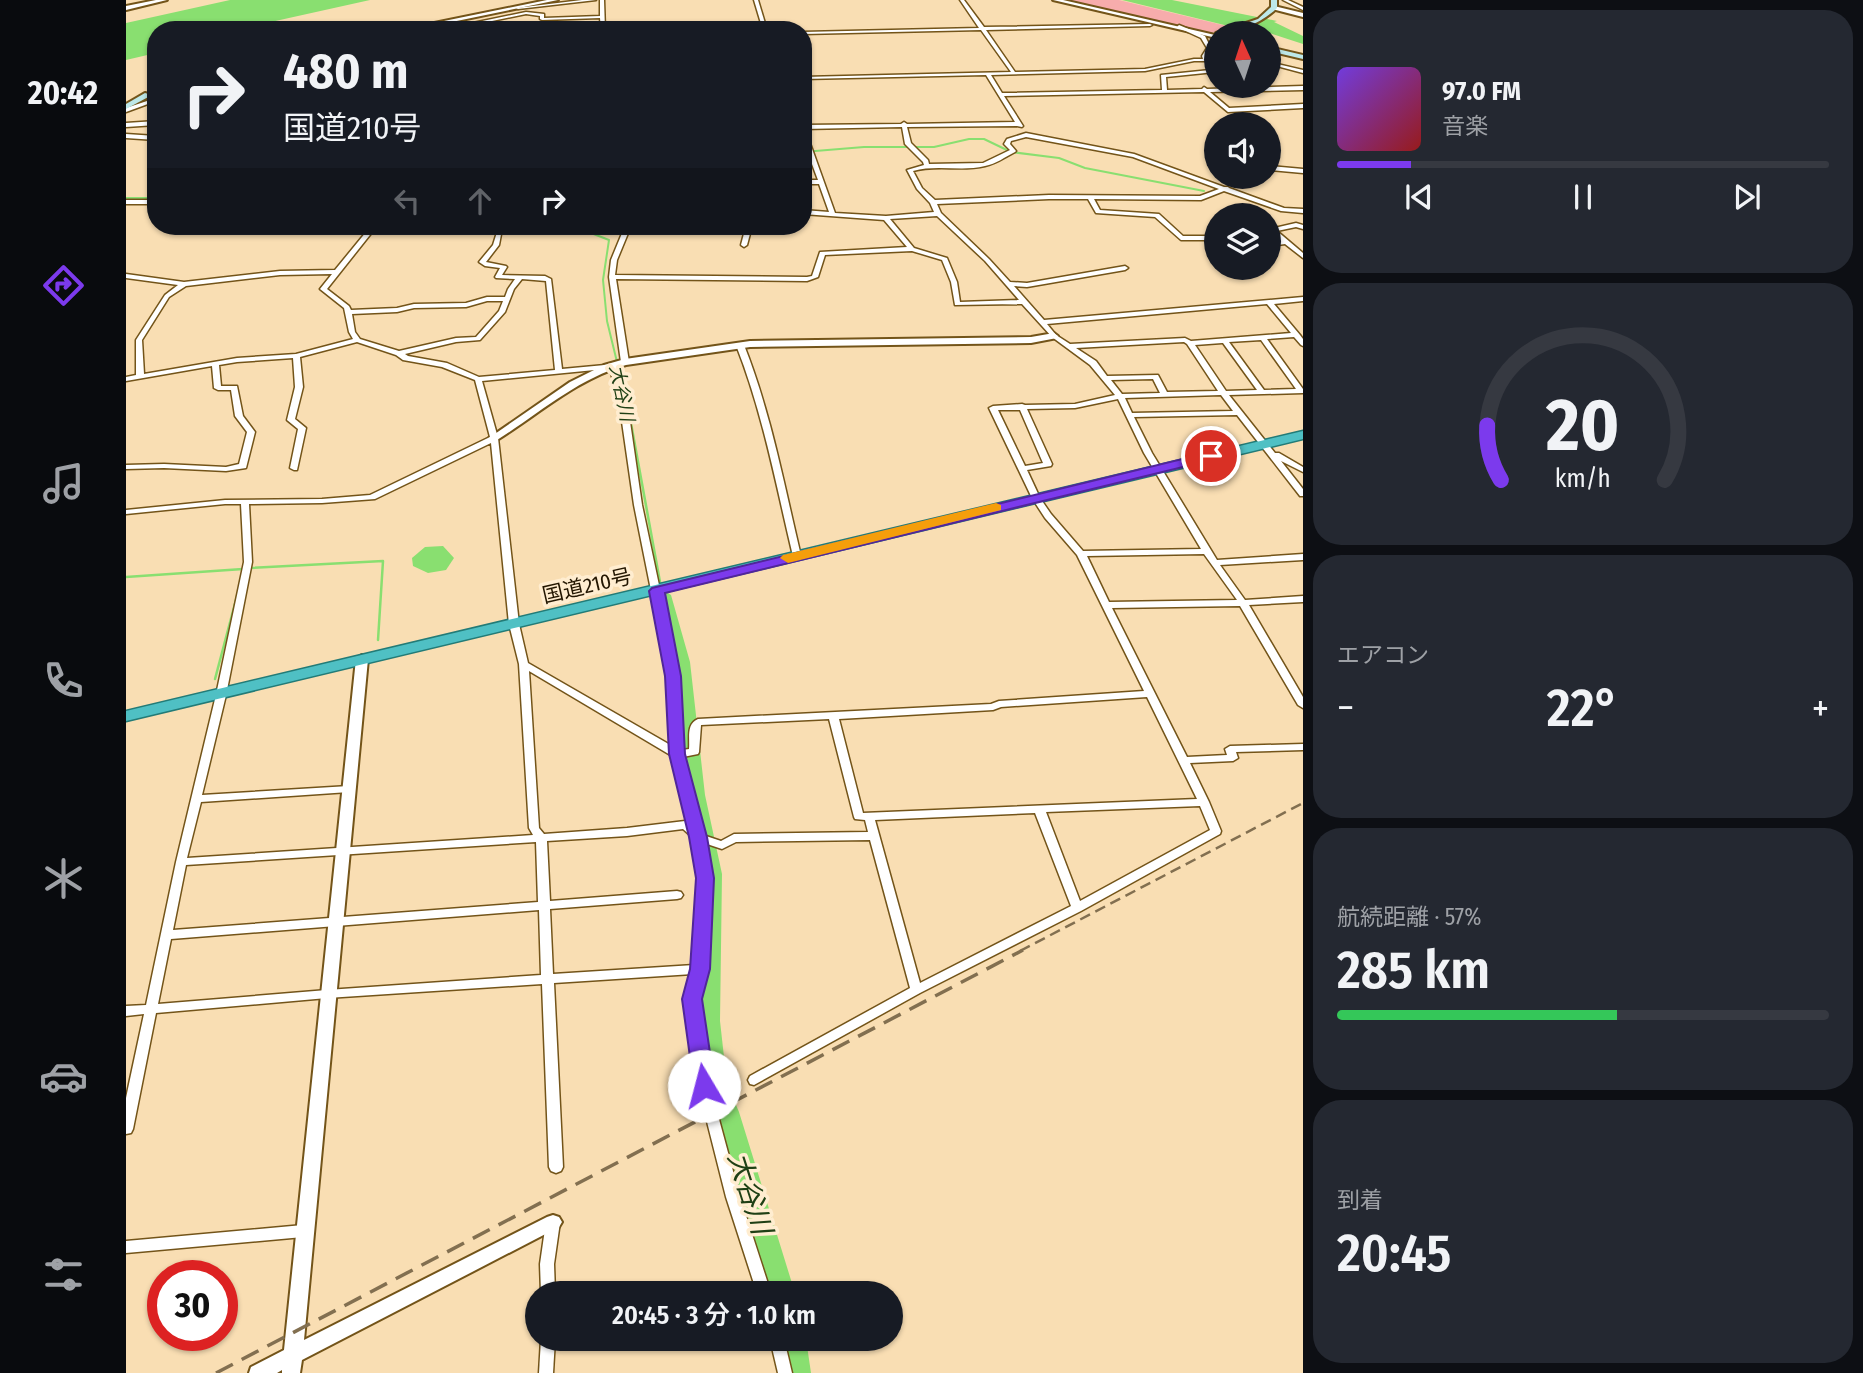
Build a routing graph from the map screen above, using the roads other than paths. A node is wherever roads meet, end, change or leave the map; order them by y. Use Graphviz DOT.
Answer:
graph roads {
  1 [pos="164,0"];
  2 [pos="555,0"];
  3 [pos="594,0"];
  4 [pos="602,0"];
  5 [pos="756,0"];
  6 [pos="962,0"];
  7 [pos="1056,0"];
  8 [pos="1285,0"];
  9 [pos="1272,7"];
  10 [pos="126,8"];
  11 [pos="505,9"];
  12 [pos="1303,9"];
  13 [pos="1303,15"];
  14 [pos="603,17"];
  15 [pos="447,21"];
  16 [pos="465,21"];
  17 [pos="486,21"];
  18 [pos="603,21"];
  19 [pos="762,21"];
  20 [pos="1257,21"];
  21 [pos="1150,25"];
  22 [pos="1179,26"];
  23 [pos="983,29"];
  24 [pos="1204,32"];
  25 [pos="812,33"];
  26 [pos="1204,39"];
  27 [pos="1281,52"];
  28 [pos="1303,57"];
  29 [pos="1204,60"];
  30 [pos="1281,66"];
  31 [pos="1156,68"];
  32 [pos="1204,72"];
  33 [pos="1303,72"];
  34 [pos="987,73"];
  35 [pos="1014,73"];
  36 [pos="1163,76"];
  37 [pos="1296,77"];
  38 [pos="812,78"];
  39 [pos="1302,86"];
  40 [pos="1281,87"];
  41 [pos="1204,89"];
  42 [pos="1165,90"];
  43 [pos="1000,94"];
  44 [pos="147,98"];
  45 [pos="1214,98"];
  46 [pos="1266,98"];
  47 [pos="126,106"];
  48 [pos="1274,106"];
  49 [pos="1303,106"];
  50 [pos="147,124"];
  51 [pos="904,124"];
  52 [pos="1018,124"];
  53 [pos="126,125"];
  54 [pos="812,129"];
  55 [pos="1026,135"];
  56 [pos="126,136"];
  57 [pos="147,137"];
  58 [pos="812,157"];
  59 [pos="927,166"];
  60 [pos="1281,169"];
  61 [pos="1303,171"];
  62 [pos="1204,180"];
  63 [pos="812,182"];
  64 [pos="820,182"];
  65 [pos="1223,189"];
  66 [pos="1229,189"];
  67 [pos="1090,198"];
  68 [pos="126,202"];
  69 [pos="147,202"];
  70 [pos="933,202"];
  71 [pos="1283,210"];
  72 [pos="1303,211"];
  73 [pos="812,213"];
  74 [pos="833,214"];
  75 [pos="938,214"];
  76 [pos="886,218"];
  77 [pos="1300,226"];
  78 [pos="366,235"];
  79 [pos="499,235"];
  80 [pos="624,235"];
  81 [pos="747,235"];
  82 [pos="1204,238"];
  83 [pos="1287,242"];
  84 [pos="1281,243"];
  85 [pos="744,245"];
  86 [pos="912,249"];
  87 [pos="1303,256"];
  88 [pos="1125,268"];
  89 [pos="338,272"];
  90 [pos="126,276"];
  91 [pos="612,276"];
  92 [pos="520,278"];
  93 [pos="184,284"];
  94 [pos="1009,284"];
  95 [pos="507,299"];
  96 [pos="1303,299"];
  97 [pos="1023,302"];
  98 [pos="1269,302"];
  99 [pos="348,312"];
  100 [pos="1044,322"];
  101 [pos="1054,336"];
  102 [pos="1299,336"];
  103 [pos="1262,337"];
  104 [pos="357,340"];
  105 [pos="1225,342"];
  106 [pos="1190,343"];
  107 [pos="1303,344"];
  108 [pos="740,345"];
  109 [pos="1070,346"];
  110 [pos="398,353"];
  111 [pos="296,356"];
  112 [pos="625,362"];
  113 [pos="215,363"];
  114 [pos="609,366"];
  115 [pos="559,372"];
  116 [pos="140,377"];
  117 [pos="1104,378"];
  118 [pos="126,379"];
  119 [pos="478,379"];
  120 [pos="1302,391"];
  121 [pos="1262,392"];
  122 [pos="1224,394"];
  123 [pos="1165,395"];
  124 [pos="1120,396"];
  125 [pos="1022,406"];
  126 [pos="1239,413"];
  127 [pos="1130,415"];
  128 [pos="1303,435"];
  129 [pos="495,438"];
  130 [pos="1263,444"];
  131 [pos="126,467"];
  132 [pos="294,468"];
  133 [pos="1159,468"];
  134 [pos="1022,470"];
  135 [pos="1303,470"];
  136 [pos="1303,494"];
  137 [pos="1037,498"];
  138 [pos="245,501"];
  139 [pos="126,512"];
  140 [pos="1208,551"];
  141 [pos="1081,554"];
  142 [pos="797,556"];
  143 [pos="1303,557"];
  144 [pos="1214,563"];
  145 [pos="657,591"];
  146 [pos="1303,599"];
  147 [pos="1243,603"];
  148 [pos="1105,605"];
  149 [pos="514,624"];
  150 [pos="362,659"];
  151 [pos="524,664"];
  152 [pos="1149,694"];
  153 [pos="221,695"];
  154 [pos="1303,705"];
  155 [pos="126,716"];
  156 [pos="831,716"];
  157 [pos="1303,747"];
  158 [pos="677,754"];
  159 [pos="1182,760"];
  160 [pos="349,789"];
  161 [pos="196,799"];
  162 [pos="1204,802"];
  163 [pos="689,808"];
  164 [pos="1039,809"];
  165 [pos="869,817"];
  166 [pos="685,825"];
  167 [pos="874,836"];
  168 [pos="698,837"];
  169 [pos="541,838"];
  170 [pos="343,850"];
  171 [pos="181,862"];
  172 [pos="677,895"];
  173 [pos="545,905"];
  174 [pos="1077,908"];
  175 [pos="335,921"];
  176 [pos="166,935"];
  177 [pos="700,969"];
  178 [pos="549,980"];
  179 [pos="916,990"];
  180 [pos="327,994"];
  181 [pos="151,1007"];
  182 [pos="126,1011"];
  183 [pos="754,1080"];
  184 [pos="126,1129"];
  185 [pos="556,1167"];
  186 [pos="553,1222"];
  187 [pos="303,1231"];
  188 [pos="126,1247"];
  189 [pos="548,1281"];
  190 [pos="760,1281"];
  191 [pos="547,1351"];
  192 [pos="780,1351"];
  193 [pos="292,1364"];
  194 [pos="258,1373"];
  195 [pos="546,1373"];
  196 [pos="785,1373"];
  1 -- 10 [label="street"];
  2 -- 11 [label="street"];
  3 -- 11 [label="street"];
  4 -- 14 [label="street"];
  5 -- 19 [label="street"];
  6 -- 23 [label="street"];
  7 -- 22 [label="street"];
  8 -- 12 [label="street"];
  9 -- 13 [label="street"];
  9 -- 20 [label="main road"];
  11 -- 15 [label="street"];
  11 -- 16 [label="street"];
  14 -- 17 [label="street"];
  14 -- 18 [label="street"];
  21 -- 23 [label="street"];
  22 -- 24 [label="street"];
  22 -- 26 [label="street"];
  23 -- 25 [label="street"];
  23 -- 35 [label="street"];
  27 -- 28 [label="main road"];
  29 -- 31 [label="street"];
  30 -- 33 [label="street"];
  31 -- 35 [label="street"];
  31 -- 36 [label="street"];
  32 -- 36 [label="street"];
  33 -- 37 [label="street"];
  34 -- 35 [label="street"];
  34 -- 38 [label="street"];
  34 -- 43 [label="street"];
  36 -- 42 [label="street"];
  39 -- 40 [label="street"];
  41 -- 42 [label="street"];
  42 -- 43 [label="street"];
  43 -- 52 [label="street"];
  44 -- 47 [label="main road"];
  45 -- 48 [label="street"];
  46 -- 48 [label="street"];
  48 -- 49 [label="street"];
  50 -- 53 [label="street"];
  51 -- 52 [label="street"];
  51 -- 54 [label="street"];
  51 -- 59 [label="street"];
  52 -- 55 [label="street"];
  55 -- 59 [label="street"];
  55 -- 62 [label="street"];
  56 -- 57 [label="street"];
  58 -- 64 [label="street"];
  59 -- 70 [label="street"];
  60 -- 61 [label="street"];
  63 -- 64 [label="street"];
  64 -- 74 [label="street"];
  65 -- 67 [label="street"];
  66 -- 71 [label="street"];
  67 -- 70 [label="street"];
  67 -- 82 [label="street"];
  68 -- 69 [label="street"];
  70 -- 75 [label="street"];
  71 -- 72 [label="street"];
  71 -- 77 [label="street"];
  73 -- 74 [label="street"];
  74 -- 76 [label="street"];
  75 -- 76 [label="street"];
  75 -- 94 [label="street"];
  76 -- 86 [label="street"];
  77 -- 83 [label="street"];
  78 -- 89 [label="street"];
  79 -- 92 [label="street"];
  80 -- 91 [label="street"];
  81 -- 85 [label="street"];
  83 -- 84 [label="street"];
  83 -- 87 [label="street"];
  86 -- 91 [label="street"];
  86 -- 97 [label="street"];
  88 -- 94 [label="street"];
  89 -- 93 [label="street"];
  89 -- 99 [label="street"];
  90 -- 93 [label="street"];
  91 -- 112 [label="street"];
  92 -- 95 [label="street"];
  92 -- 115 [label="street"];
  93 -- 116 [label="street"];
  94 -- 97 [label="street"];
  95 -- 99 [label="street"];
  95 -- 110 [label="street"];
  96 -- 98 [label="street"];
  97 -- 100 [label="street"];
  98 -- 100 [label="street"];
  98 -- 102 [label="street"];
  99 -- 104 [label="street"];
  100 -- 101 [label="street"];
  101 -- 108 [label="street"];
  101 -- 109 [label="street"];
  102 -- 103 [label="street"];
  102 -- 107 [label="street"];
  103 -- 105 [label="street"];
  103 -- 120 [label="street"];
  104 -- 110 [label="street"];
  104 -- 111 [label="street"];
  105 -- 106 [label="street"];
  105 -- 121 [label="street"];
  106 -- 109 [label="street"];
  106 -- 122 [label="street"];
  108 -- 112 [label="street"];
  108 -- 142 [label="street"];
  109 -- 117 [label="street"];
  110 -- 119 [label="street"];
  111 -- 113 [label="street"];
  111 -- 132 [label="street"];
  112 -- 114 [label="street"];
  113 -- 116 [label="street"];
  113 -- 131 [label="street"];
  114 -- 115 [label="street"];
  114 -- 129 [label="street"];
  114 -- 145 [label="street"];
  115 -- 119 [label="street"];
  116 -- 118 [label="street"];
  117 -- 123 [label="street"];
  117 -- 124 [label="street"];
  119 -- 129 [label="street"];
  120 -- 121 [label="street"];
  121 -- 122 [label="street"];
  122 -- 123 [label="street"];
  122 -- 126 [label="street"];
  123 -- 124 [label="street"];
  124 -- 125 [label="street"];
  124 -- 127 [label="street"];
  125 -- 134 [label="street"];
  125 -- 134 [label="street"];
  126 -- 127 [label="street"];
  126 -- 130 [label="street"];
  127 -- 133 [label="street"];
  128 -- 130 [label="highway, 国道210号"];
  129 -- 138 [label="street"];
  129 -- 149 [label="street"];
  130 -- 133 [label="highway, 国道210号"];
  130 -- 135 [label="street"];
  130 -- 136 [label="street"];
  133 -- 137 [label="highway, 国道210号"];
  133 -- 140 [label="street"];
  134 -- 137 [label="street"];
  137 -- 141 [label="street"];
  137 -- 142 [label="highway, 国道210号"];
  138 -- 139 [label="street"];
  138 -- 153 [label="street"];
  140 -- 141 [label="street"];
  140 -- 144 [label="street"];
  141 -- 148 [label="street"];
  142 -- 145 [label="highway, 国道210号"];
  143 -- 144 [label="street"];
  144 -- 147 [label="street"];
  145 -- 149 [label="highway, 国道210号"];
  145 -- 158 [label="street"];
  146 -- 147 [label="street"];
  147 -- 148 [label="street"];
  147 -- 154 [label="street"];
  148 -- 152 [label="street"];
  149 -- 150 [label="highway, 国道210号"];
  149 -- 151 [label="street"];
  150 -- 153 [label="highway, 国道210号"];
  150 -- 160 [label="street"];
  151 -- 158 [label="street"];
  151 -- 169 [label="street"];
  152 -- 156 [label="street"];
  152 -- 159 [label="street"];
  153 -- 155 [label="highway, 国道210号"];
  153 -- 161 [label="street"];
  156 -- 158 [label="street"];
  156 -- 165 [label="street"];
  157 -- 159 [label="street"];
  158 -- 163 [label="street"];
  159 -- 162 [label="street"];
  160 -- 161 [label="street"];
  160 -- 170 [label="street"];
  161 -- 171 [label="street"];
  162 -- 164 [label="street"];
  162 -- 174 [label="street"];
  163 -- 166 [label="street"];
  163 -- 168 [label="street"];
  164 -- 165 [label="street"];
  164 -- 174 [label="street"];
  165 -- 167 [label="street"];
  166 -- 168 [label="street"];
  166 -- 169 [label="street"];
  167 -- 168 [label="street"];
  167 -- 179 [label="street"];
  168 -- 177 [label="street"];
  169 -- 170 [label="street"];
  169 -- 173 [label="street"];
  170 -- 171 [label="street"];
  170 -- 175 [label="street"];
  171 -- 176 [label="street"];
  172 -- 173 [label="street"];
  173 -- 175 [label="street"];
  173 -- 178 [label="street"];
  174 -- 179 [label="street"];
  175 -- 176 [label="street"];
  175 -- 180 [label="street"];
  176 -- 181 [label="street"];
  177 -- 178 [label="street"];
  177 -- 190 [label="street"];
  178 -- 180 [label="street"];
  178 -- 185 [label="street"];
  179 -- 183 [label="street"];
  180 -- 181 [label="street"];
  180 -- 187 [label="street"];
  181 -- 182 [label="street"];
  181 -- 184 [label="street"];
  186 -- 189 [label="street"];
  186 -- 193 [label="street"];
  187 -- 188 [label="street"];
  187 -- 193 [label="street"];
  191 -- 195 [label="street"];
  192 -- 196 [label="street"];
  193 -- 194 [label="street"];
}
